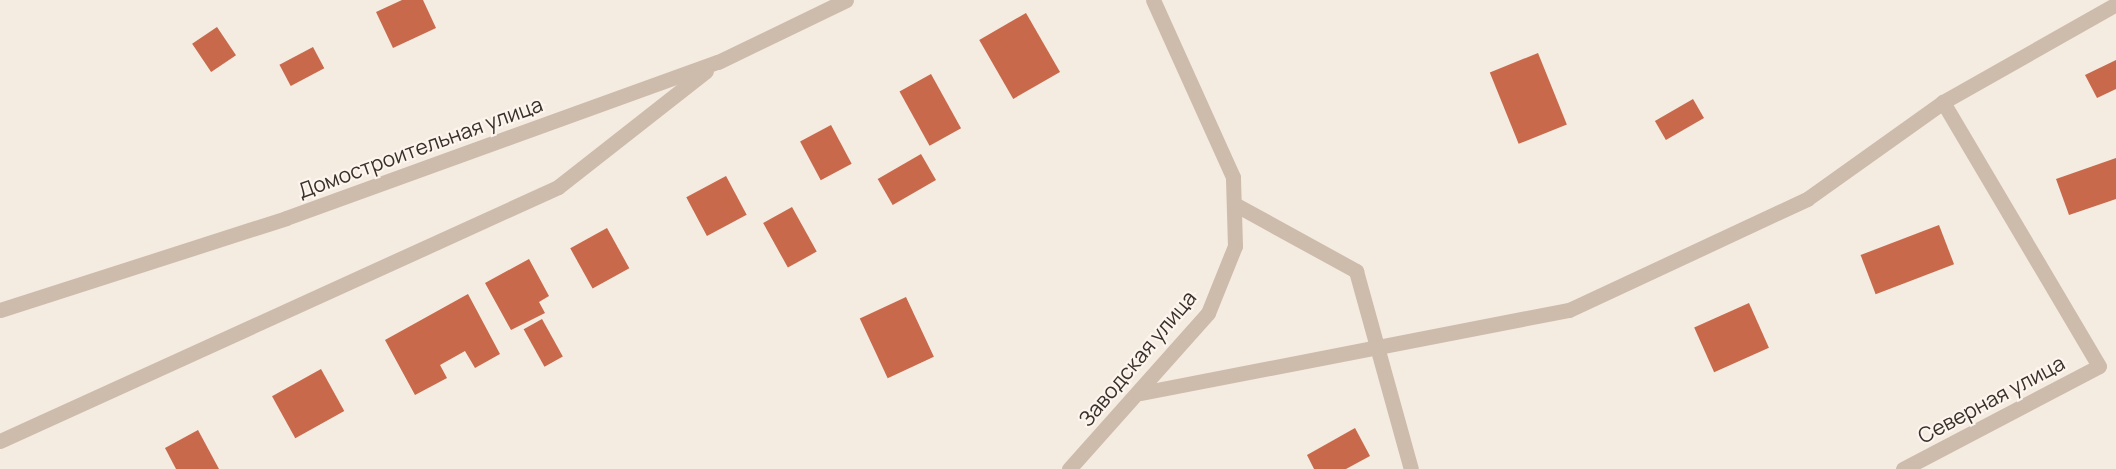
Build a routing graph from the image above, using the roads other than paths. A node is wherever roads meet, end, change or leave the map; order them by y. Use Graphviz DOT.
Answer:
graph roads {
  1 [pos="846,0"];
  2 [pos="1153,0"];
  3 [pos="2116,4"];
  4 [pos="718,62"];
  5 [pos="1943,102"];
  6 [pos="1238,206"];
  7 [pos="0,310"];
  8 [pos="1381,350"];
  9 [pos="1141,393"];
  10 [pos="0,441"];
  11 [pos="1069,469"];
  12 [pos="1411,469"];
  13 [pos="1903,469"];
  1 -- 4 [label="street, Домостроительная улица"];
  2 -- 6 [label="street, Заводская улица"];
  3 -- 5 [label="street"];
  4 -- 7 [label="street, Домостроительная улица"];
  4 -- 10 [label="street"];
  5 -- 8 [label="street"];
  5 -- 13 [label="street, Северная улица"];
  6 -- 8 [label="street"];
  6 -- 9 [label="street, Заводская улица"];
  8 -- 9 [label="street"];
  8 -- 12 [label="street"];
  9 -- 11 [label="street, Заводская улица"];
}
